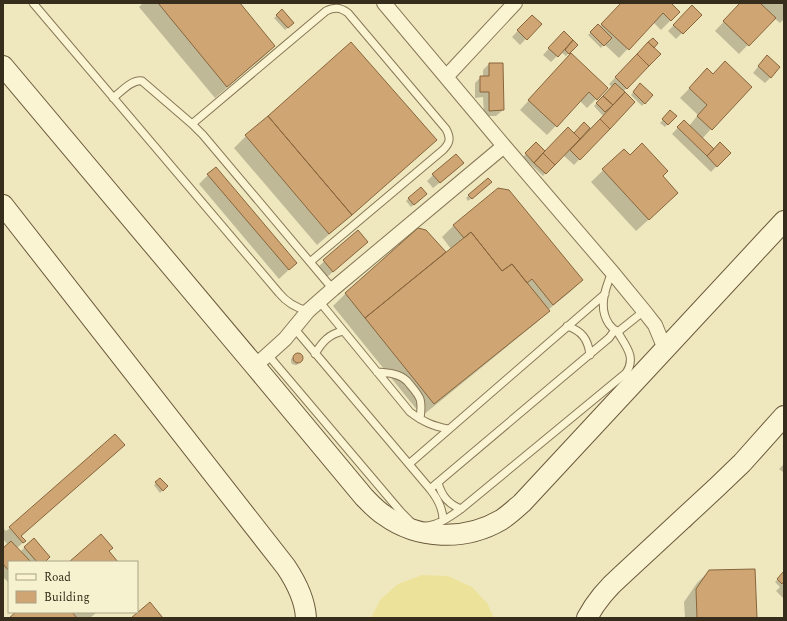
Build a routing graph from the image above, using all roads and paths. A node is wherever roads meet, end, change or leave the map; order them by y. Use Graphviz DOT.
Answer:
graph roads {
  1 [pos="33,3"];
  2 [pos="384,3"];
  3 [pos="515,3"];
  4 [pos="3,66"];
  5 [pos="446,77"];
  6 [pos="113,98"];
  7 [pos="192,124"];
  8 [pos="504,146"];
  9 [pos="3,205"];
  10 [pos="784,221"];
  11 [pos="310,262"];
  12 [pos="612,272"];
  13 [pos="333,289"];
  14 [pos="605,294"];
  15 [pos="319,301"];
  16 [pos="308,311"];
  17 [pos="647,315"];
  18 [pos="567,326"];
  19 [pos="294,328"];
  20 [pos="682,330"];
  21 [pos="343,331"];
  22 [pos="616,331"];
  23 [pos="665,349"];
  24 [pos="315,354"];
  25 [pos="590,355"];
  26 [pos="262,360"];
  27 [pos="377,372"];
  28 [pos="784,416"];
  29 [pos="420,419"];
  30 [pos="448,429"];
  31 [pos="409,464"];
  32 [pos="438,483"];
  33 [pos="430,489"];
  34 [pos="461,509"];
  35 [pos="443,520"];
  36 [pos="306,618"];
  37 [pos="587,618"];
  1 -- 6 [label="lane"];
  2 -- 5 [label="street"];
  3 -- 5 [label="street"];
  4 -- 26 [label="main road"];
  5 -- 8 [label="street"];
  6 -- 7 [label="lane"];
  6 -- 16 [label="lane"];
  7 -- 11 [label="lane"];
  7 -- 11 [label="lane"];
  8 -- 12 [label="street"];
  8 -- 13 [label="street"];
  9 -- 36 [label="main road"];
  10 -- 20 [label="main road"];
  11 -- 13 [label="lane"];
  12 -- 14 [label="lane"];
  12 -- 17 [label="street"];
  13 -- 15 [label="street"];
  14 -- 18 [label="lane"];
  14 -- 22 [label="lane"];
  15 -- 16 [label="street"];
  15 -- 21 [label="lane"];
  16 -- 19 [label="street"];
  17 -- 20 [label="street"];
  17 -- 22 [label="lane"];
  17 -- 23 [label="street"];
  18 -- 25 [label="lane"];
  18 -- 30 [label="lane"];
  19 -- 24 [label="lane"];
  19 -- 26 [label="street"];
  20 -- 23 [label="main road"];
  21 -- 24 [label="lane"];
  21 -- 27 [label="lane"];
  22 -- 25 [label="lane"];
  22 -- 34 [label="lane"];
  23 -- 26 [label="main road"];
  24 -- 31 [label="lane"];
  25 -- 32 [label="lane"];
  26 -- 35 [label="lane"];
  27 -- 29 [label="lane"];
  27 -- 29 [label="lane"];
  28 -- 37 [label="main road"];
  29 -- 30 [label="lane"];
  30 -- 31 [label="lane"];
  31 -- 33 [label="lane"];
  32 -- 33 [label="lane"];
  32 -- 34 [label="lane"];
  33 -- 35 [label="lane"];
  34 -- 35 [label="lane"];
}
